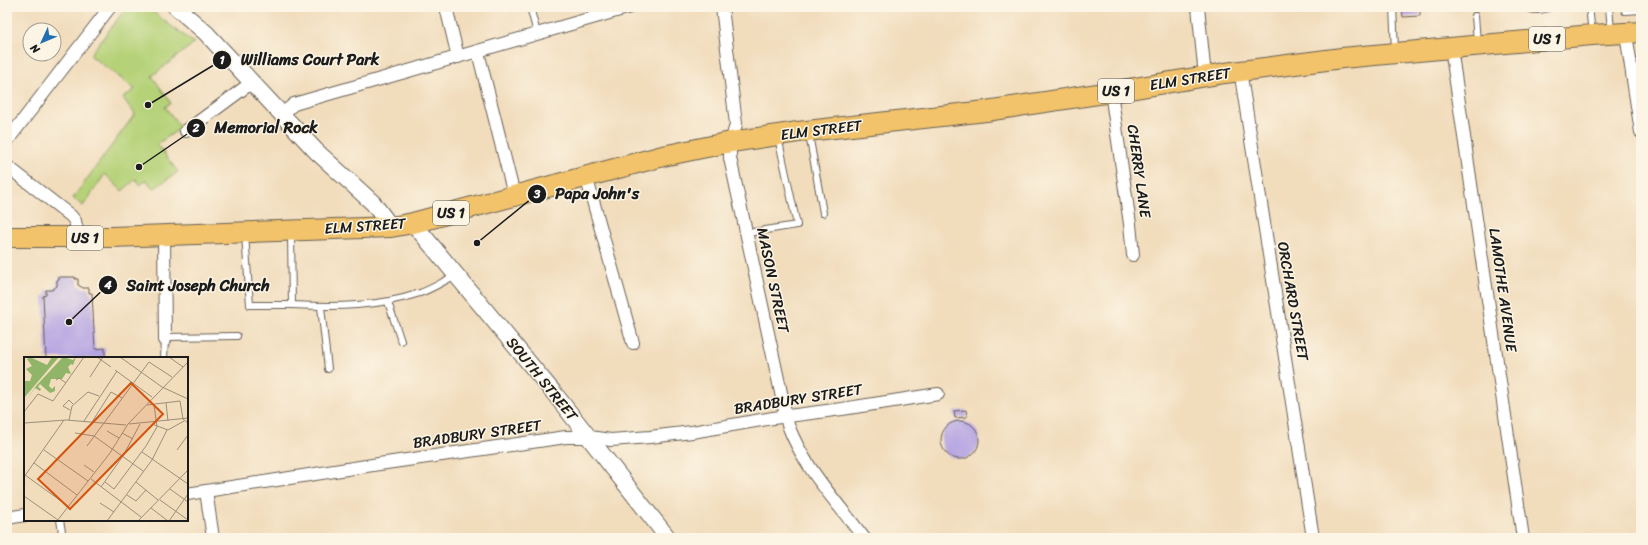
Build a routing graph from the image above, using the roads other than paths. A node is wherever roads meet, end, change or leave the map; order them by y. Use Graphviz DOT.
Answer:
graph roads {
  1 [pos="110,7"];
  2 [pos="176,7"];
  3 [pos="446,7"];
  4 [pos="530,7"];
  5 [pos="630,7"];
  6 [pos="722,7"];
  7 [pos="1198,7"];
  8 [pos="1393,7"];
  9 [pos="1524,7"];
  10 [pos="1550,7"];
  11 [pos="1589,7"];
  12 [pos="1609,7"];
  13 [pos="1641,10"];
  14 [pos="1625,11"];
  15 [pos="191,14"];
  16 [pos="1475,16"];
  17 [pos="537,33"];
  18 [pos="1618,34"];
  19 [pos="1478,45"];
  20 [pos="1451,48"];
  21 [pos="478,52"];
  22 [pos="1395,54"];
  23 [pos="458,57"];
  24 [pos="1240,70"];
  25 [pos="1205,76"];
  26 [pos="251,83"];
  27 [pos="1111,92"];
  28 [pos="281,114"];
  29 [pos="186,131"];
  30 [pos="808,131"];
  31 [pos="1641,132"];
  32 [pos="778,135"];
  33 [pos="7,141"];
  34 [pos="731,142"];
  35 [pos="7,166"];
  36 [pos="586,176"];
  37 [pos="514,195"];
  38 [pos="823,213"];
  39 [pos="413,223"];
  40 [pos="391,227"];
  41 [pos="291,230"];
  42 [pos="245,232"];
  43 [pos="747,233"];
  44 [pos="164,235"];
  45 [pos="7,237"];
  46 [pos="79,238"];
  47 [pos="1133,255"];
  48 [pos="456,275"];
  49 [pos="388,302"];
  50 [pos="292,305"];
  51 [pos="321,307"];
  52 [pos="237,336"];
  53 [pos="165,338"];
  54 [pos="401,341"];
  55 [pos="633,343"];
  56 [pos="164,357"];
  57 [pos="328,369"];
  58 [pos="938,394"];
  59 [pos="786,416"];
  60 [pos="589,437"];
  61 [pos="206,491"];
  62 [pos="188,494"];
  63 [pos="24,515"];
  64 [pos="7,518"];
  65 [pos="60,521"];
  66 [pos="63,538"];
  67 [pos="214,538"];
  68 [pos="668,538"];
  69 [pos="864,538"];
  70 [pos="1313,538"];
  71 [pos="1523,538"];
  1 -- 33 [label="street"];
  2 -- 15 [label="street"];
  3 -- 23 [label="street"];
  4 -- 17 [label="lane"];
  5 -- 17 [label="street"];
  6 -- 34 [label="street, MASON STREET"];
  7 -- 25 [label="street"];
  8 -- 22 [label="lane"];
  9 -- 10 [label="lane"];
  11 -- 18 [label="lane"];
  12 -- 18 [label="lane"];
  13 -- 14 [label="lane"];
  15 -- 26 [label="street"];
  16 -- 19 [label="lane"];
  17 -- 21 [label="street"];
  18 -- 19 [label="main road, ELM STREET / US 1"];
  18 -- 31 [label="street"];
  19 -- 20 [label="main road, ELM STREET / US 1"];
  20 -- 22 [label="main road, ELM STREET / US 1"];
  20 -- 71 [label="street, LAMOTHE AVENUE"];
  21 -- 23 [label="street"];
  21 -- 37 [label="street"];
  22 -- 24 [label="main road, ELM STREET / US 1"];
  23 -- 28 [label="street"];
  24 -- 25 [label="main road, ELM STREET / US 1"];
  24 -- 70 [label="street, ORCHARD STREET"];
  25 -- 27 [label="main road, ELM STREET / US 1"];
  26 -- 28 [label="street"];
  26 -- 29 [label="street"];
  27 -- 30 [label="main road, ELM STREET / US 1"];
  27 -- 47 [label="street, CHERRY LANE"];
  28 -- 40 [label="street"];
  30 -- 32 [label="main road, ELM STREET / US 1"];
  30 -- 38 [label="lane"];
  32 -- 34 [label="main road, ELM STREET / US 1"];
  32 -- 43 [label="lane"];
  34 -- 36 [label="main road, ELM STREET / US 1"];
  34 -- 43 [label="street, MASON STREET"];
  35 -- 46 [label="street"];
  36 -- 37 [label="main road, ELM STREET / US 1"];
  36 -- 55 [label="street"];
  37 -- 39 [label="main road, ELM STREET / US 1"];
  39 -- 40 [label="main road, ELM STREET / US 1"];
  39 -- 48 [label="street, SOUTH STREET"];
  40 -- 41 [label="main road, ELM STREET / US 1"];
  41 -- 42 [label="main road, ELM STREET / US 1"];
  41 -- 50 [label="lane"];
  42 -- 44 [label="main road, ELM STREET / US 1"];
  42 -- 50 [label="lane"];
  43 -- 59 [label="street, MASON STREET"];
  44 -- 46 [label="main road, ELM STREET / US 1"];
  44 -- 53 [label="street"];
  45 -- 46 [label="main road, ELM STREET / US 1"];
  48 -- 49 [label="lane"];
  48 -- 60 [label="street, SOUTH STREET"];
  49 -- 51 [label="lane"];
  49 -- 54 [label="lane"];
  50 -- 51 [label="lane"];
  51 -- 57 [label="lane"];
  52 -- 53 [label="lane"];
  53 -- 56 [label="lane"];
  58 -- 59 [label="street, BRADBURY STREET"];
  59 -- 60 [label="street, BRADBURY STREET"];
  59 -- 69 [label="street, MASON STREET"];
  60 -- 61 [label="street, BRADBURY STREET"];
  60 -- 68 [label="street, SOUTH STREET"];
  61 -- 62 [label="street, BRADBURY STREET"];
  61 -- 67 [label="street"];
  63 -- 64 [label="street"];
  65 -- 66 [label="lane"];
}
